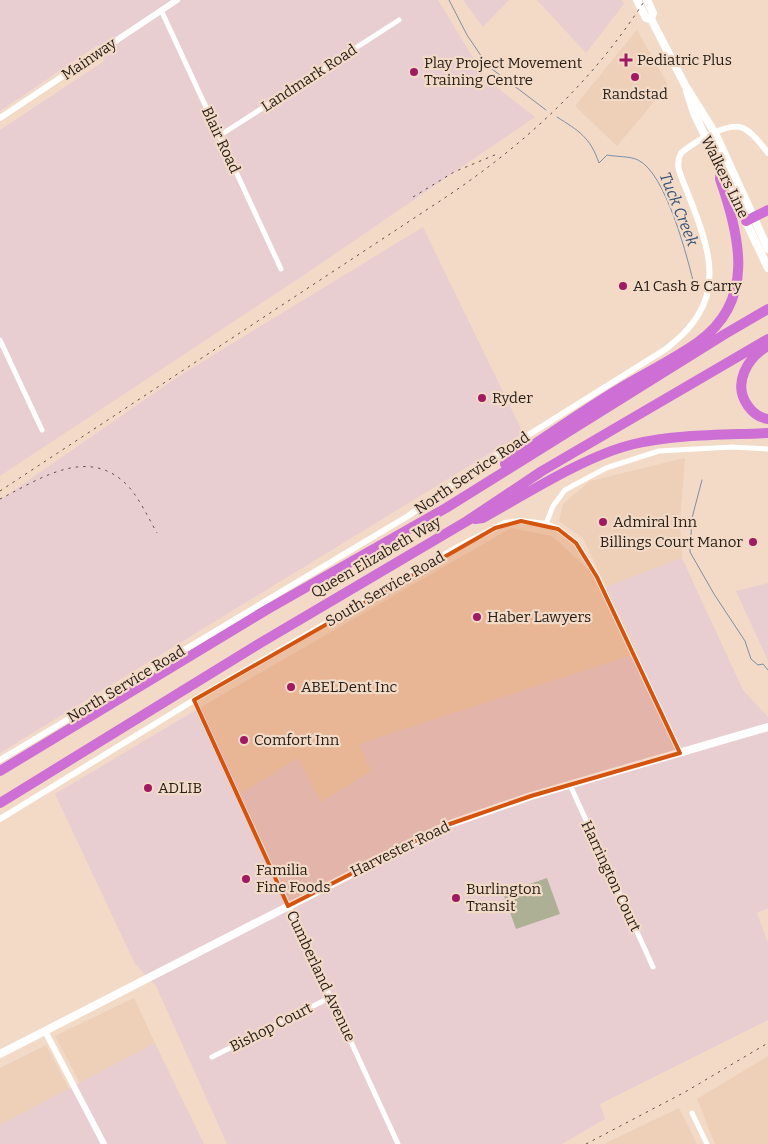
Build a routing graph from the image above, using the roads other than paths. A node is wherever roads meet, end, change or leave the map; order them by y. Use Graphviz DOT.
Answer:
graph roads {
  1 [pos="177,0"];
  2 [pos="637,0"];
  3 [pos="647,0"];
  4 [pos="161,10"];
  5 [pos="652,19"];
  6 [pos="399,20"];
  7 [pos="685,85"];
  8 [pos="0,118"];
  9 [pos="715,133"];
  10 [pos="219,136"];
  11 [pos="706,137"];
  12 [pos="768,153"];
  13 [pos="721,170"];
  14 [pos="768,210"];
  15 [pos="750,219"];
  16 [pos="768,248"];
  17 [pos="768,268"];
  18 [pos="281,269"];
  19 [pos="768,309"];
  20 [pos="768,339"];
  21 [pos="0,340"];
  22 [pos="768,346"];
  23 [pos="768,419"];
  24 [pos="42,430"];
  25 [pos="768,433"];
  26 [pos="768,449"];
  27 [pos="446,508"];
  28 [pos="467,521"];
  29 [pos="546,524"];
  30 [pos="194,700"];
  31 [pos="768,727"];
  32 [pos="680,753"];
  33 [pos="0,760"];
  34 [pos="0,771"];
  35 [pos="570,785"];
  36 [pos="0,803"];
  37 [pos="0,820"];
  38 [pos="288,906"];
  39 [pos="653,967"];
  40 [pos="331,997"];
  41 [pos="45,1031"];
  42 [pos="0,1054"];
  43 [pos="212,1057"];
  44 [pos="692,1113"];
  45 [pos="104,1144"];
  46 [pos="398,1144"];
  47 [pos="707,1144"];
  1 -- 4 [label="street, Mainway"];
  2 -- 5 [label="main road, Walkers Line"];
  3 -- 5 [label="main road, Walkers Line"];
  4 -- 8 [label="street, Mainway"];
  4 -- 10 [label="street, Blair Road"];
  5 -- 7 [label="main road, Walkers Line"];
  6 -- 10 [label="street, Landmark Road"];
  7 -- 9 [label="main road, Walkers Line"];
  7 -- 11 [label="main road, Walkers Line"];
  9 -- 11 [label="street, North Service Road"];
  9 -- 12 [label="street, North Service Road"];
  9 -- 15 [label="main road, Walkers Line"];
  10 -- 18 [label="street, Blair Road"];
  11 -- 13 [label="main road, Walkers Line"];
  11 -- 33 [label="street, North Service Road"];
  13 -- 15 [label="main road, Walkers Line"];
  13 -- 27 [label="highway"];
  14 -- 15 [label="highway"];
  15 -- 16 [label="main road, Walkers Line"];
  15 -- 17 [label="main road, Walkers Line"];
  19 -- 27 [label="highway, Queen Elizabeth Way"];
  20 -- 28 [label="highway, Queen Elizabeth Way"];
  21 -- 24 [label="street"];
  22 -- 23 [label="highway"];
  25 -- 28 [label="highway"];
  26 -- 29 [label="street"];
  27 -- 34 [label="highway, Queen Elizabeth Way"];
  28 -- 36 [label="highway, Queen Elizabeth Way"];
  29 -- 30 [label="street, South Service Road"];
  29 -- 32 [label="street, South Service Road"];
  30 -- 37 [label="street, South Service Road"];
  30 -- 38 [label="street, Cumberland Avenue"];
  31 -- 32 [label="main road, Harvester Road"];
  32 -- 35 [label="main road, Harvester Road"];
  35 -- 38 [label="main road, Harvester Road"];
  35 -- 39 [label="street, Harrington Court"];
  38 -- 40 [label="street, Cumberland Avenue"];
  38 -- 41 [label="main road, Harvester Road"];
  40 -- 43 [label="street, Bishop Court"];
  40 -- 46 [label="street, Cumberland Avenue"];
  41 -- 42 [label="main road, Harvester Road"];
  41 -- 45 [label="street"];
  44 -- 47 [label="street"];
}
